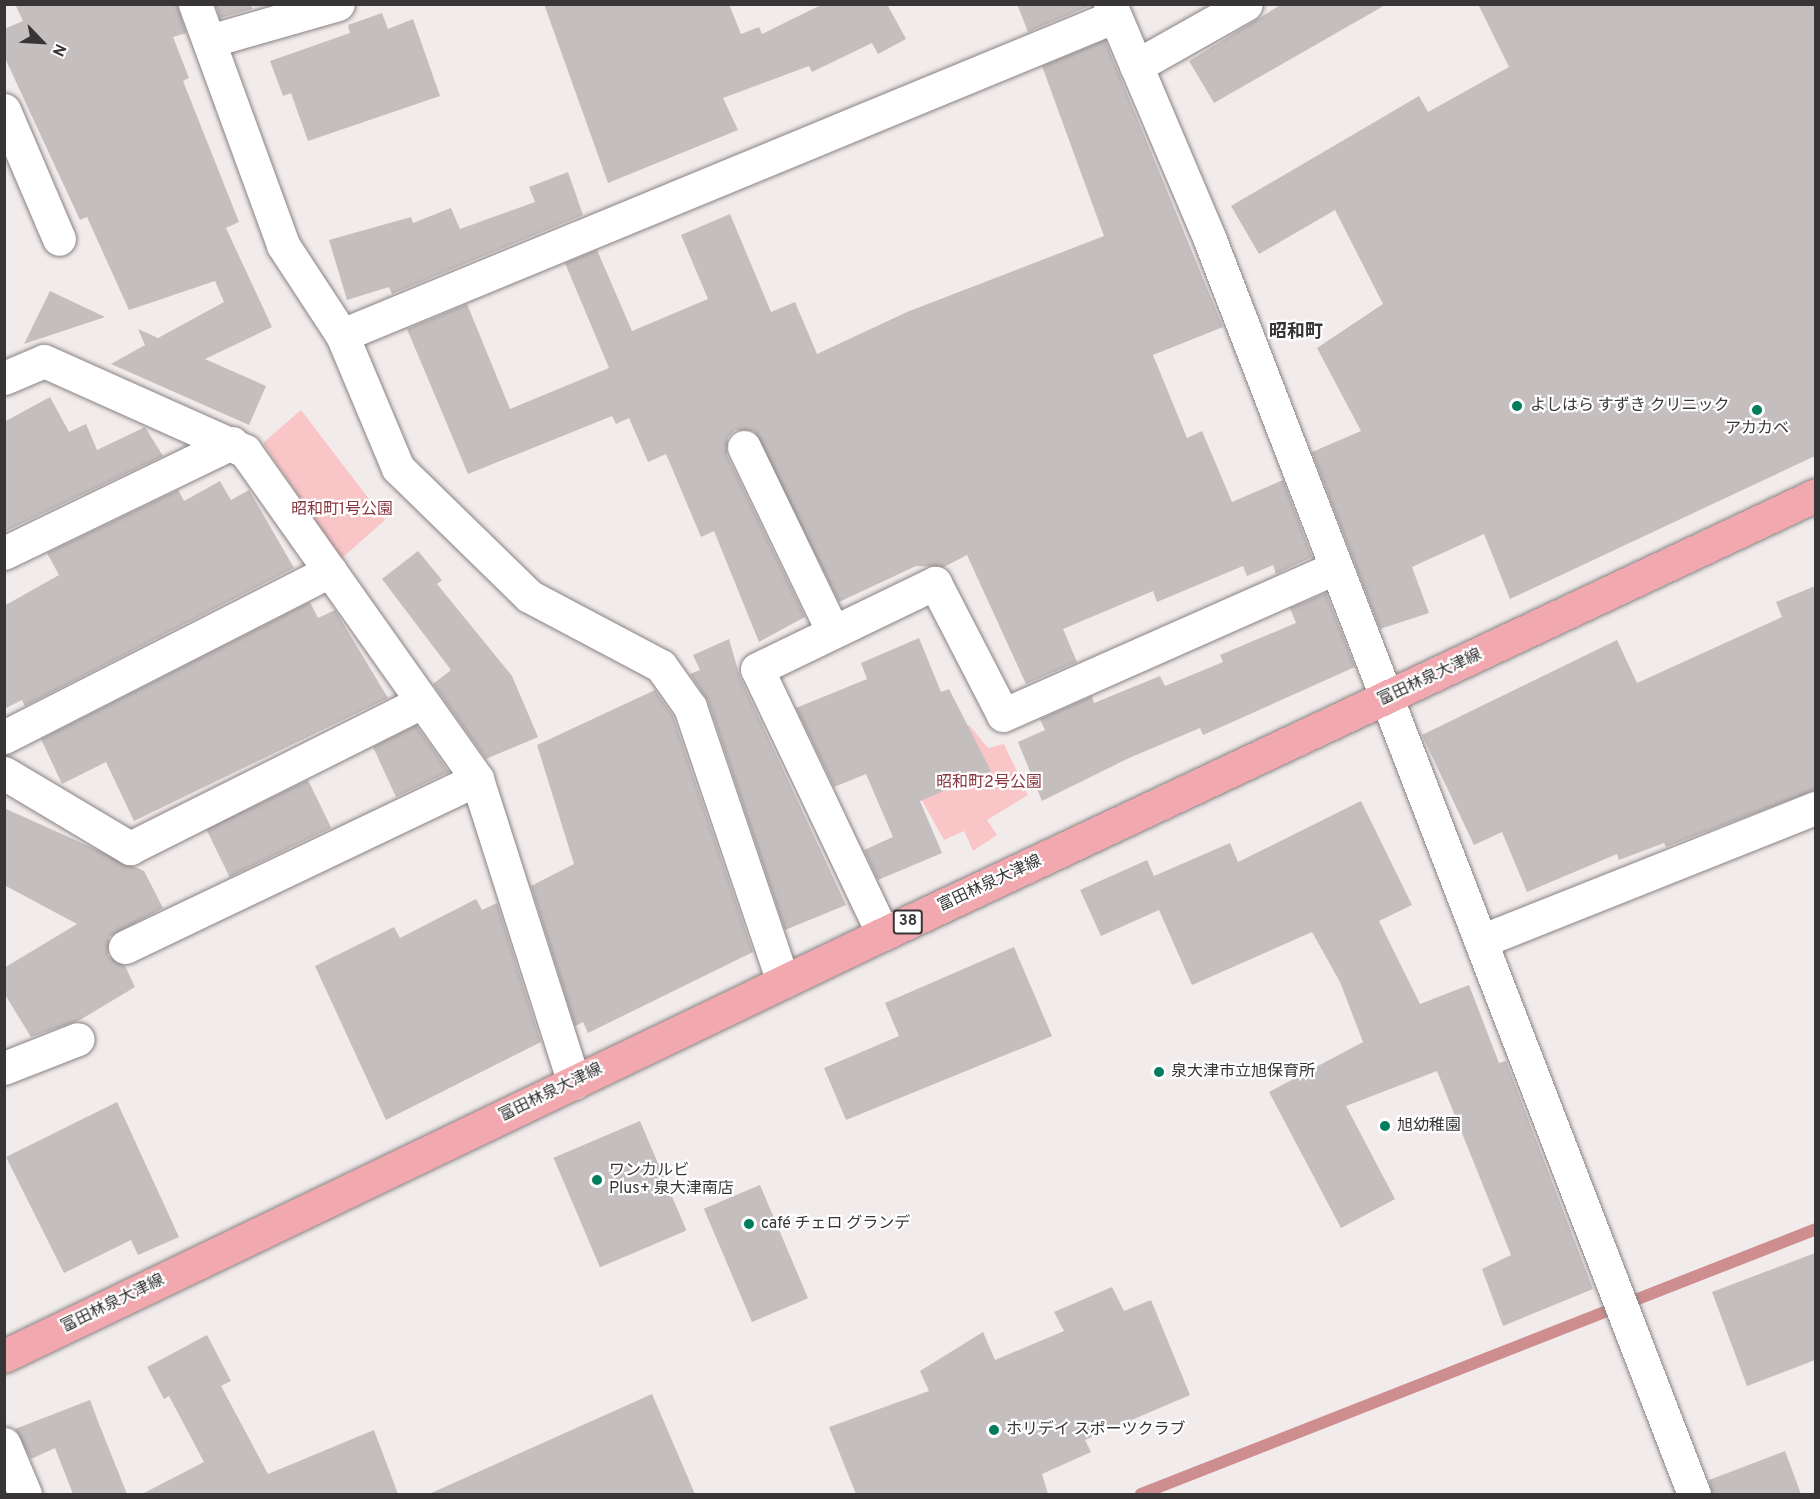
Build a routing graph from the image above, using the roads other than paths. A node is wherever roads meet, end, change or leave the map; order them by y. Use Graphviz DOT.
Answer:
graph roads {
  1 [pos="195,4"];
  2 [pos="338,4"];
  3 [pos="1246,4"];
  4 [pos="1112,10"];
  5 [pos="209,41"];
  6 [pos="1136,66"];
  7 [pos="4,110"];
  8 [pos="59,239"];
  9 [pos="342,335"];
  10 [pos="4,378"];
  11 [pos="232,443"];
  12 [pos="744,447"];
  13 [pos="1815,495"];
  14 [pos="4,554"];
  15 [pos="1335,568"];
  16 [pos="330,571"];
  17 [pos="833,633"];
  18 [pos="1387,698"];
  19 [pos="421,702"];
  20 [pos="4,737"];
  21 [pos="4,773"];
  22 [pos="477,779"];
  23 [pos="1815,808"];
  24 [pos="883,934"];
  25 [pos="1481,941"];
  26 [pos="125,947"];
  27 [pos="783,982"];
  28 [pos="78,1039"];
  29 [pos="4,1068"];
  30 [pos="574,1083"];
  31 [pos="4,1356"];
  32 [pos="4,1444"];
  33 [pos="25,1494"];
  34 [pos="1694,1494"];
  1 -- 5 [label="street"];
  2 -- 5 [label="street"];
  3 -- 6 [label="street"];
  4 -- 6 [label="street"];
  4 -- 9 [label="street"];
  5 -- 9 [label="street"];
  6 -- 15 [label="street"];
  7 -- 8 [label="street"];
  9 -- 27 [label="street"];
  10 -- 11 [label="street"];
  11 -- 14 [label="street"];
  11 -- 16 [label="street"];
  12 -- 17 [label="street"];
  13 -- 18 [label="main road, 富田林泉大津線 / 38"];
  15 -- 17 [label="street"];
  15 -- 18 [label="street"];
  16 -- 19 [label="street"];
  16 -- 20 [label="street"];
  17 -- 24 [label="street"];
  18 -- 24 [label="main road, 富田林泉大津線 / 38"];
  18 -- 25 [label="street"];
  19 -- 21 [label="street"];
  19 -- 22 [label="street"];
  22 -- 26 [label="street"];
  22 -- 30 [label="street"];
  23 -- 25 [label="street"];
  24 -- 27 [label="main road, 富田林泉大津線 / 38"];
  25 -- 34 [label="street"];
  27 -- 30 [label="main road, 富田林泉大津線 / 38"];
  28 -- 29 [label="street"];
  30 -- 31 [label="main road, 富田林泉大津線 / 38"];
  32 -- 33 [label="street"];
}
